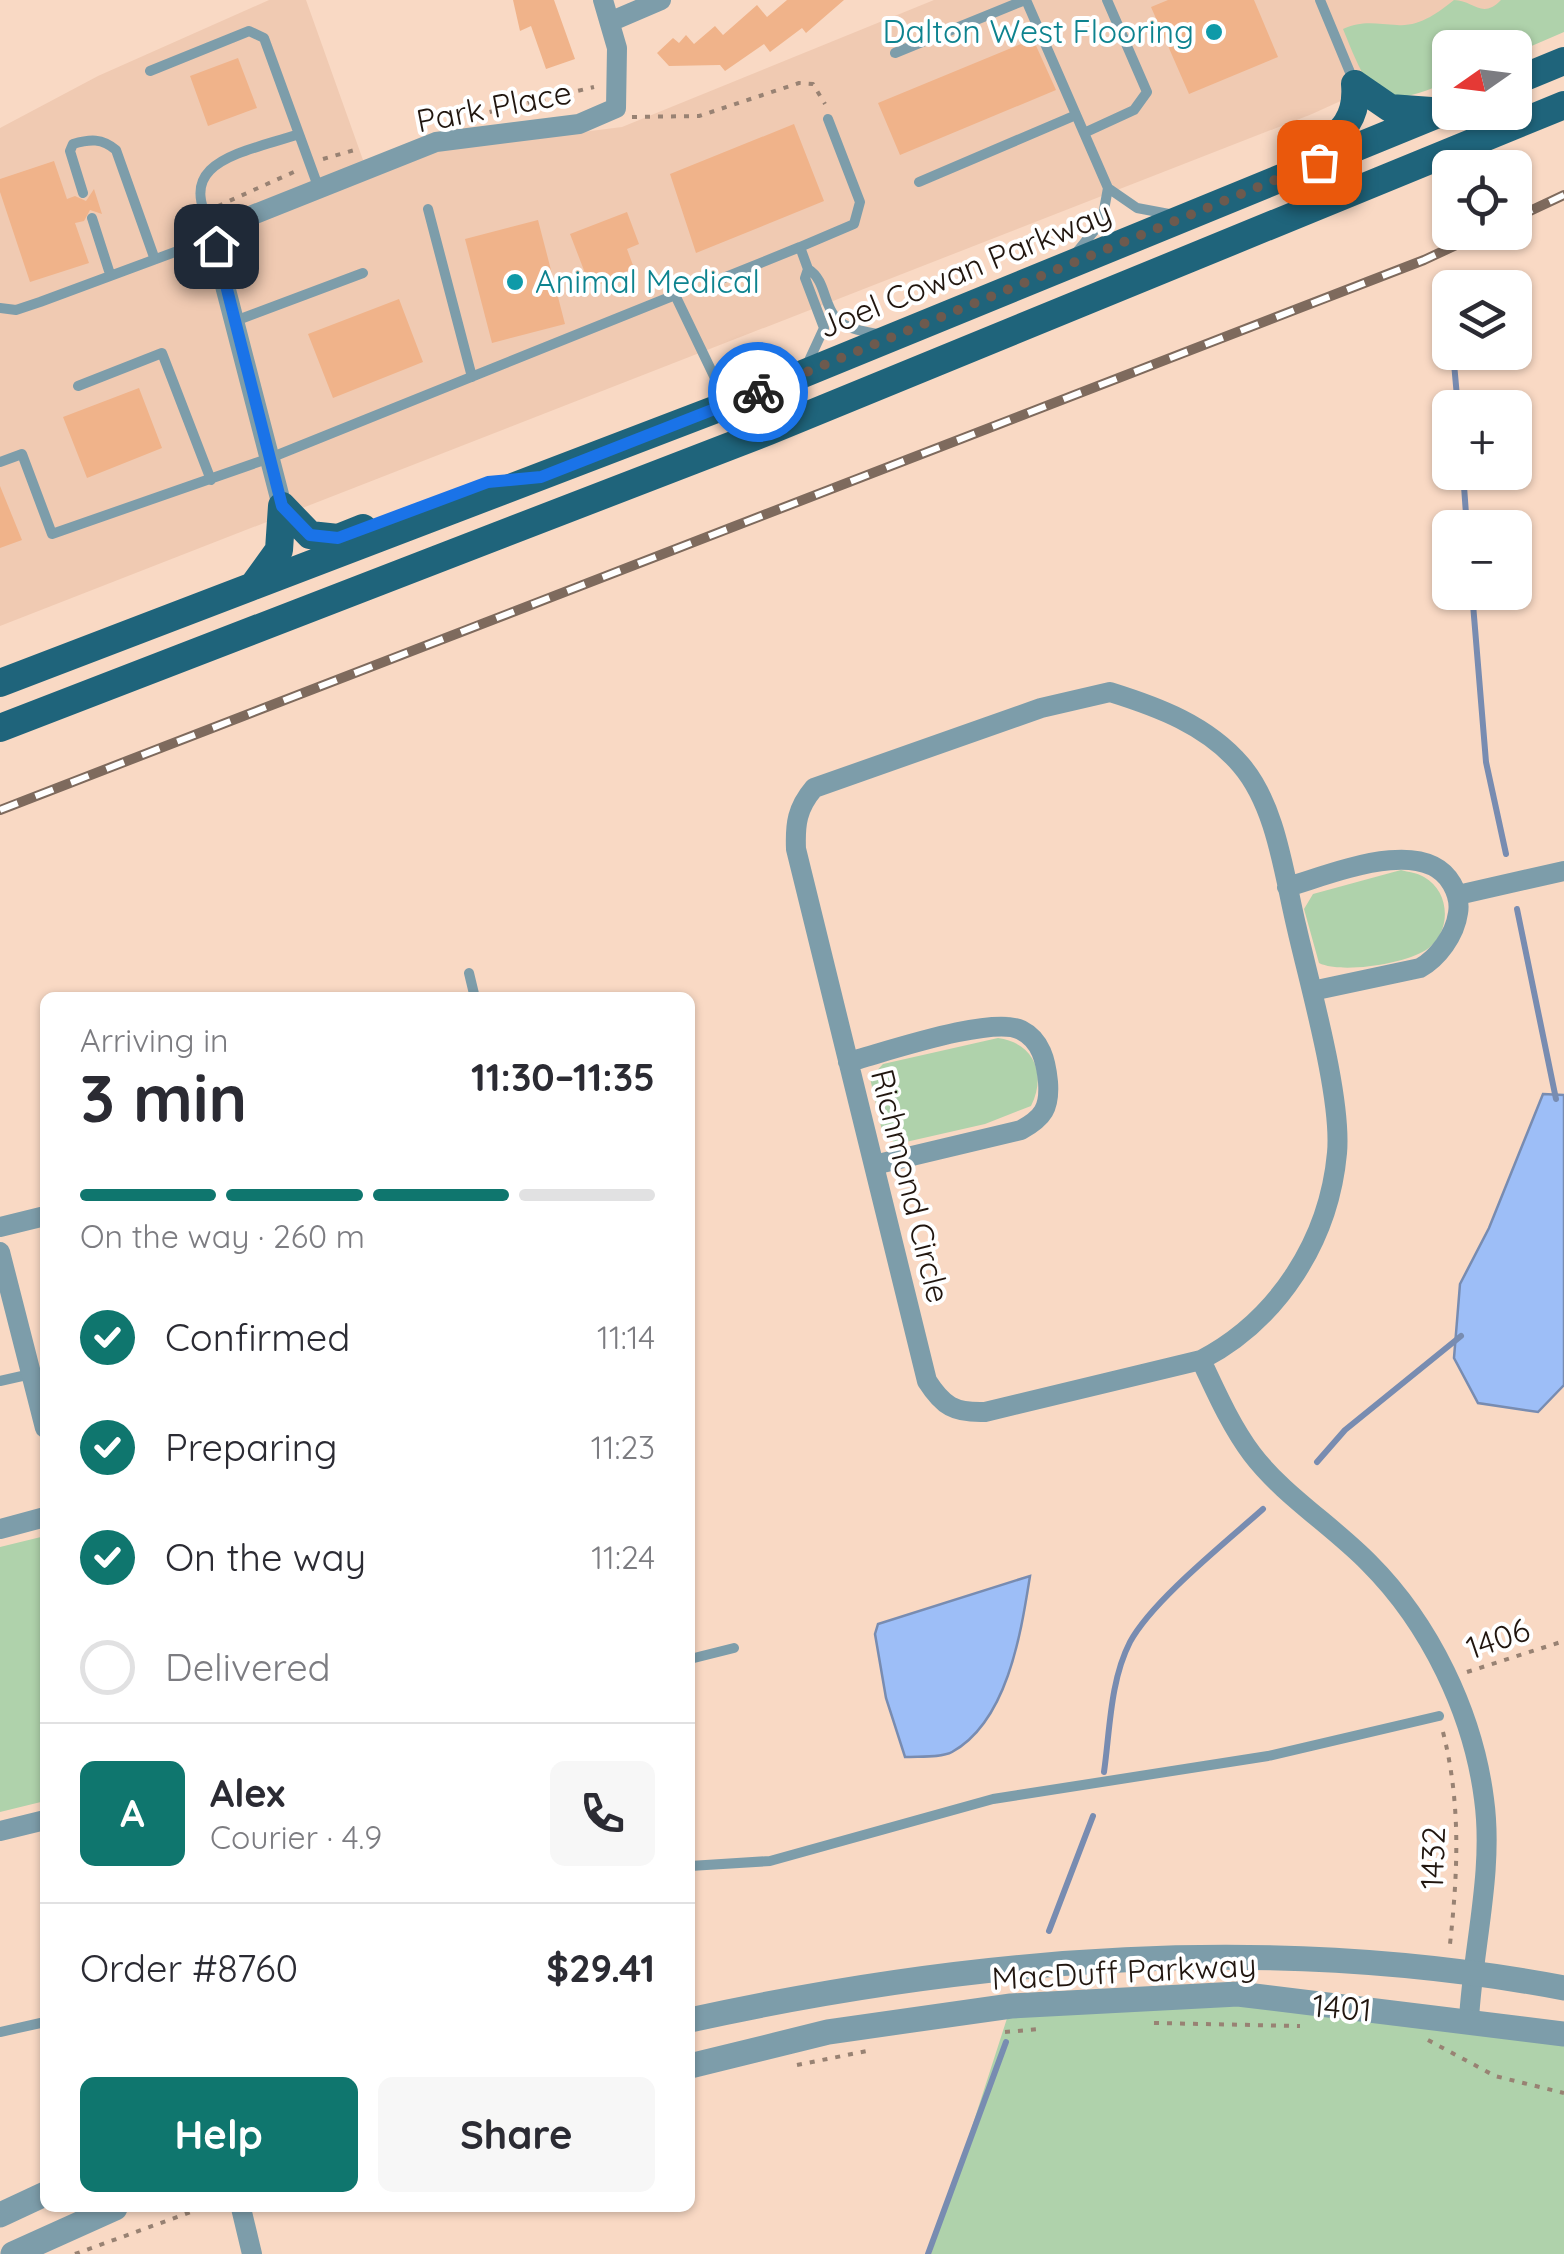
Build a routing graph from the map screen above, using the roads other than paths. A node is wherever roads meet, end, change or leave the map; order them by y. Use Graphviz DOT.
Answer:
graph roads {
  1 [pos="603,0"];
  2 [pos="661,0"];
  3 [pos="1025,0"];
  4 [pos="1107,0"];
  5 [pos="1320,0"];
  6 [pos="612,20"];
  7 [pos="895,53"];
  8 [pos="1564,61"];
  9 [pos="150,71"];
  10 [pos="1532,75"];
  11 [pos="1355,84"];
  12 [pos="1564,105"];
  13 [pos="1432,109"];
  14 [pos="1076,115"];
  15 [pos="1432,116"];
  16 [pos="828,119"];
  17 [pos="1084,132"];
  18 [pos="299,134"];
  19 [pos="1287,175"];
  20 [pos="919,182"];
  21 [pos="1108,188"];
  22 [pos="320,192"];
  23 [pos="83,193"];
  24 [pos="428,209"];
  25 [pos="1186,216"];
  26 [pos="92,218"];
  27 [pos="218,236"];
  28 [pos="800,247"];
  29 [pos="154,257"];
  30 [pos="1063,266"];
  31 [pos="808,269"];
  32 [pos="363,273"];
  33 [pos="110,274"];
  34 [pos="716,282"];
  35 [pos="0,308"];
  36 [pos="235,322"];
  37 [pos="892,338"];
  38 [pos="802,374"];
  39 [pos="472,377"];
  40 [pos="78,386"];
  41 [pos="728,405"];
  42 [pos="270,458"];
  43 [pos="0,462"];
  44 [pos="541,477"];
  45 [pos="210,480"];
  46 [pos="282,506"];
  47 [pos="252,588"];
  48 [pos="0,683"];
  49 [pos="0,728"];
  50 [pos="1564,871"];
  51 [pos="1287,887"];
  52 [pos="1458,895"];
  53 [pos="469,973"];
  54 [pos="1312,991"];
  55 [pos="474,992"];
  56 [pos="848,1062"];
  57 [pos="874,1165"];
  58 [pos="40,1217"];
  59 [pos="0,1227"];
  60 [pos="0,1252"];
  61 [pos="1202,1360"];
  62 [pos="32,1374"];
  63 [pos="0,1381"];
  64 [pos="40,1407"];
  65 [pos="40,1519"];
  66 [pos="0,1529"];
  67 [pos="734,1648"];
  68 [pos="695,1658"];
  69 [pos="1439,1716"];
  70 [pos="40,1821"];
  71 [pos="0,1830"];
  72 [pos="695,1866"];
  73 [pos="1472,1976"];
  74 [pos="1564,1988"];
  75 [pos="695,2019"];
  76 [pos="1469,2019"];
  77 [pos="40,2023"];
  78 [pos="0,2032"];
  79 [pos="1564,2034"];
  80 [pos="695,2065"];
  81 [pos="40,2196"];
  82 [pos="106,2212"];
  83 [pos="241,2212"];
  84 [pos="0,2216"];
  85 [pos="13,2254"];
  86 [pos="252,2254"];
  1 -- 6 [label="street"];
  2 -- 6 [label="street"];
  3 -- 7 [label="lane"];
  3 -- 14 [label="lane"];
  4 -- 17 [label="lane"];
  5 -- 11 [label="lane"];
  6 -- 22 [label="street, Park Place"];
  8 -- 10 [label="main road"];
  9 -- 18 [label="lane"];
  11 -- 13 [label="main road"];
  11 -- 19 [label="main road"];
  12 -- 49 [label="main road"];
  14 -- 17 [label="lane"];
  14 -- 20 [label="lane"];
  15 -- 19 [label="main road, Joel Cowan Parkway"];
  16 -- 28 [label="lane"];
  17 -- 21 [label="lane"];
  18 -- 22 [label="lane"];
  18 -- 27 [label="lane"];
  19 -- 25 [label="main road, Joel Cowan Parkway"];
  21 -- 25 [label="lane"];
  21 -- 30 [label="lane"];
  22 -- 27 [label="street, Park Place"];
  23 -- 29 [label="lane"];
  24 -- 39 [label="lane"];
  25 -- 30 [label="main road, Joel Cowan Parkway"];
  26 -- 33 [label="lane"];
  27 -- 29 [label="lane"];
  27 -- 36 [label="street"];
  28 -- 31 [label="lane"];
  28 -- 34 [label="lane"];
  29 -- 33 [label="lane"];
  30 -- 37 [label="main road, Joel Cowan Parkway"];
  31 -- 37 [label="lane"];
  31 -- 38 [label="lane"];
  32 -- 36 [label="lane"];
  33 -- 35 [label="lane"];
  36 -- 42 [label="street"];
  37 -- 38 [label="main road, Joel Cowan Parkway"];
  38 -- 41 [label="main road, Joel Cowan Parkway"];
  39 -- 41 [label="lane"];
  39 -- 42 [label="lane"];
  40 -- 45 [label="lane"];
  41 -- 44 [label="main road, Joel Cowan Parkway"];
  42 -- 45 [label="lane"];
  42 -- 46 [label="street"];
  43 -- 45 [label="lane"];
  44 -- 46 [label="main road"];
  44 -- 47 [label="main road, Joel Cowan Parkway"];
  46 -- 47 [label="main road"];
  47 -- 48 [label="main road, Joel Cowan Parkway"];
  50 -- 52 [label="street"];
  51 -- 52 [label="street"];
  51 -- 54 [label="street, Richmond Circle"];
  51 -- 56 [label="street, Richmond Circle"];
  52 -- 54 [label="street"];
  53 -- 55 [label="lane"];
  54 -- 61 [label="street, Richmond Circle"];
  56 -- 57 [label="street, Richmond Circle"];
  56 -- 57 [label="street"];
  57 -- 61 [label="street, Richmond Circle"];
  58 -- 59 [label="street"];
  60 -- 62 [label="street"];
  61 -- 73 [label="street"];
  62 -- 63 [label="lane"];
  62 -- 64 [label="street"];
  65 -- 66 [label="street"];
  67 -- 68 [label="lane"];
  69 -- 72 [label="lane"];
  70 -- 71 [label="street"];
  73 -- 74 [label="street, MacDuff Parkway"];
  73 -- 75 [label="street, MacDuff Parkway"];
  73 -- 76 [label="street"];
  76 -- 79 [label="street, MacDuff Parkway"];
  76 -- 80 [label="street, MacDuff Parkway"];
  77 -- 78 [label="lane"];
  81 -- 84 [label="street"];
  82 -- 85 [label="street"];
  83 -- 86 [label="street"];
}
